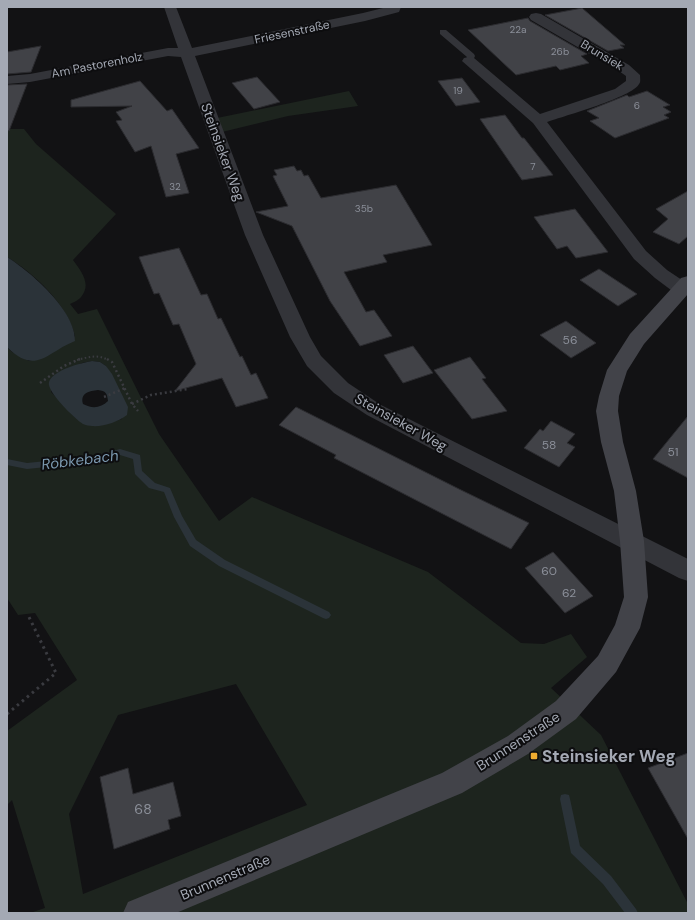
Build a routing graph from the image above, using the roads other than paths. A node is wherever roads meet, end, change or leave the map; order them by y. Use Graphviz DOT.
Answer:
graph roads {
  1 [pos="170,7"];
  2 [pos="395,7"];
  3 [pos="536,17"];
  4 [pos="443,32"];
  5 [pos="186,53"];
  6 [pos="469,61"];
  7 [pos="7,80"];
  8 [pos="538,120"];
  9 [pos="685,286"];
  10 [pos="632,541"];
  11 [pos="688,571"];
  12 [pos="139,913"];
  1 -- 5 [label="street, Steinsieker Weg"];
  2 -- 5 [label="street, Friesenstraße"];
  3 -- 8 [label="street, Brunsiek"];
  4 -- 6 [label="lane"];
  5 -- 7 [label="street, Am Pastorenholz"];
  5 -- 10 [label="street, Steinsieker Weg"];
  6 -- 8 [label="street"];
  8 -- 9 [label="street"];
  9 -- 10 [label="street, Brunnenstraße"];
  10 -- 11 [label="street, Steinsieker Weg"];
  10 -- 12 [label="street, Brunnenstraße"];
}
